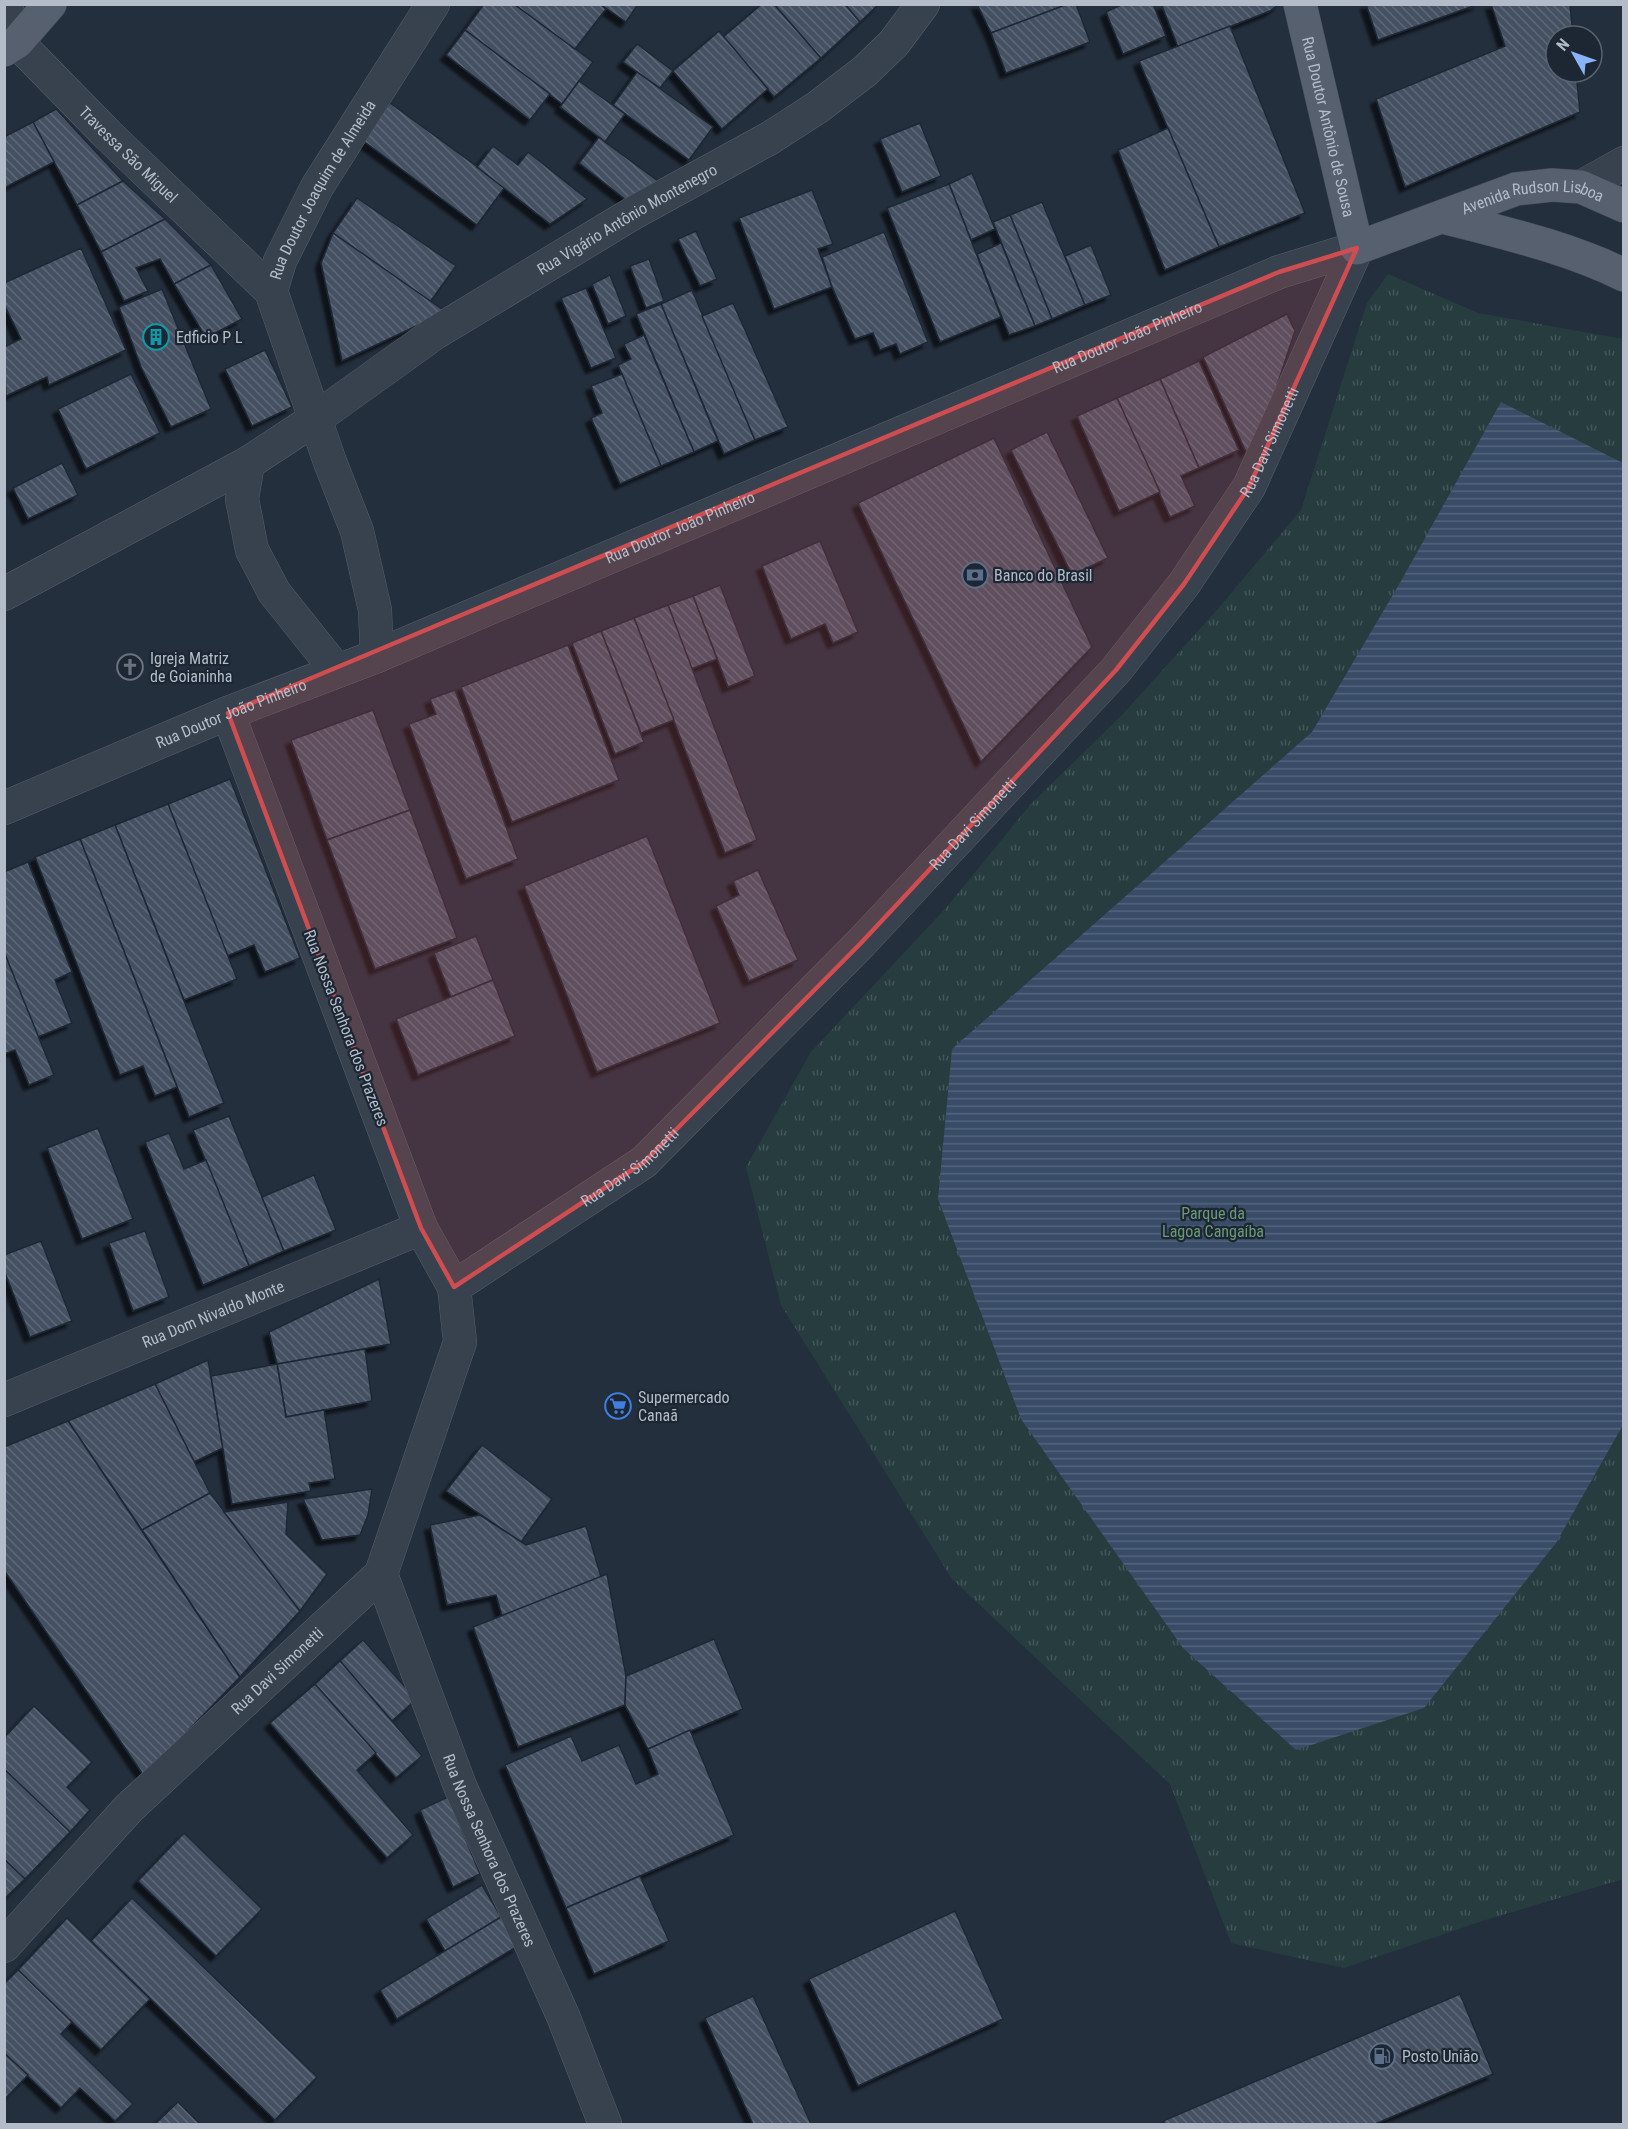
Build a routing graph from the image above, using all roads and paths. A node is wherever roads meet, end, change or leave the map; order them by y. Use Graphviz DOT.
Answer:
graph roads {
  1 [pos="5,4"];
  2 [pos="50,4"];
  3 [pos="433,4"];
  4 [pos="923,4"];
  5 [pos="1300,4"];
  6 [pos="11,46"];
  7 [pos="1623,163"];
  8 [pos="1581,187"];
  9 [pos="1623,206"];
  10 [pos="1443,217"];
  11 [pos="1357,248"];
  12 [pos="1623,275"];
  13 [pos="271,291"];
  14 [pos="315,419"];
  15 [pos="248,463"];
  16 [pos="4,594"];
  17 [pos="377,656"];
  18 [pos="337,671"];
  19 [pos="228,713"];
  20 [pos="4,808"];
  21 [pos="421,1228"];
  22 [pos="454,1287"];
  23 [pos="460,1342"];
  24 [pos="4,1400"];
  25 [pos="381,1574"];
  26 [pos="4,1946"];
  27 [pos="605,2124"];
  1 -- 6 [label="street, Travessa São Miguel"];
  2 -- 6 [label="main road"];
  3 -- 13 [label="street, Rua Doutor Joaquim de Almeida"];
  4 -- 14 [label="street, Rua Vigário Antônio Montenegro"];
  5 -- 11 [label="main road, Rua Doutor Antônio de Sousa"];
  6 -- 13 [label="street, Travessa São Miguel"];
  7 -- 8 [label="street"];
  8 -- 9 [label="main road, Avenida Rudson Lisboa"];
  8 -- 10 [label="main road, Avenida Rudson Lisboa"];
  10 -- 11 [label="main road, Avenida Rudson Lisboa"];
  10 -- 12 [label="main road, Avenida Rudson Lisboa"];
  11 -- 17 [label="street, Rua Doutor João Pinheiro"];
  11 -- 22 [label="street, Rua Davi Simonetti"];
  13 -- 14 [label="street, Rua Doutor Joaquim de Almeida"];
  14 -- 15 [label="street"];
  14 -- 17 [label="street, Rua Doutor Joaquim de Almeida"];
  15 -- 16 [label="street"];
  15 -- 18 [label="street"];
  17 -- 18 [label="street, Rua Doutor João Pinheiro"];
  18 -- 19 [label="street, Rua Doutor João Pinheiro"];
  19 -- 20 [label="street, Rua Doutor João Pinheiro"];
  19 -- 21 [label="street, Rua Nossa Senhora dos Prazeres"];
  21 -- 22 [label="street, Rua Nossa Senhora dos Prazeres"];
  21 -- 24 [label="street, Rua Dom Nivaldo Monte"];
  22 -- 23 [label="street, Rua Nossa Senhora dos Prazeres"];
  23 -- 25 [label="street, Rua Davi Simonetti"];
  25 -- 26 [label="street, Rua Davi Simonetti"];
  25 -- 27 [label="street, Rua Nossa Senhora dos Prazeres"];
}
